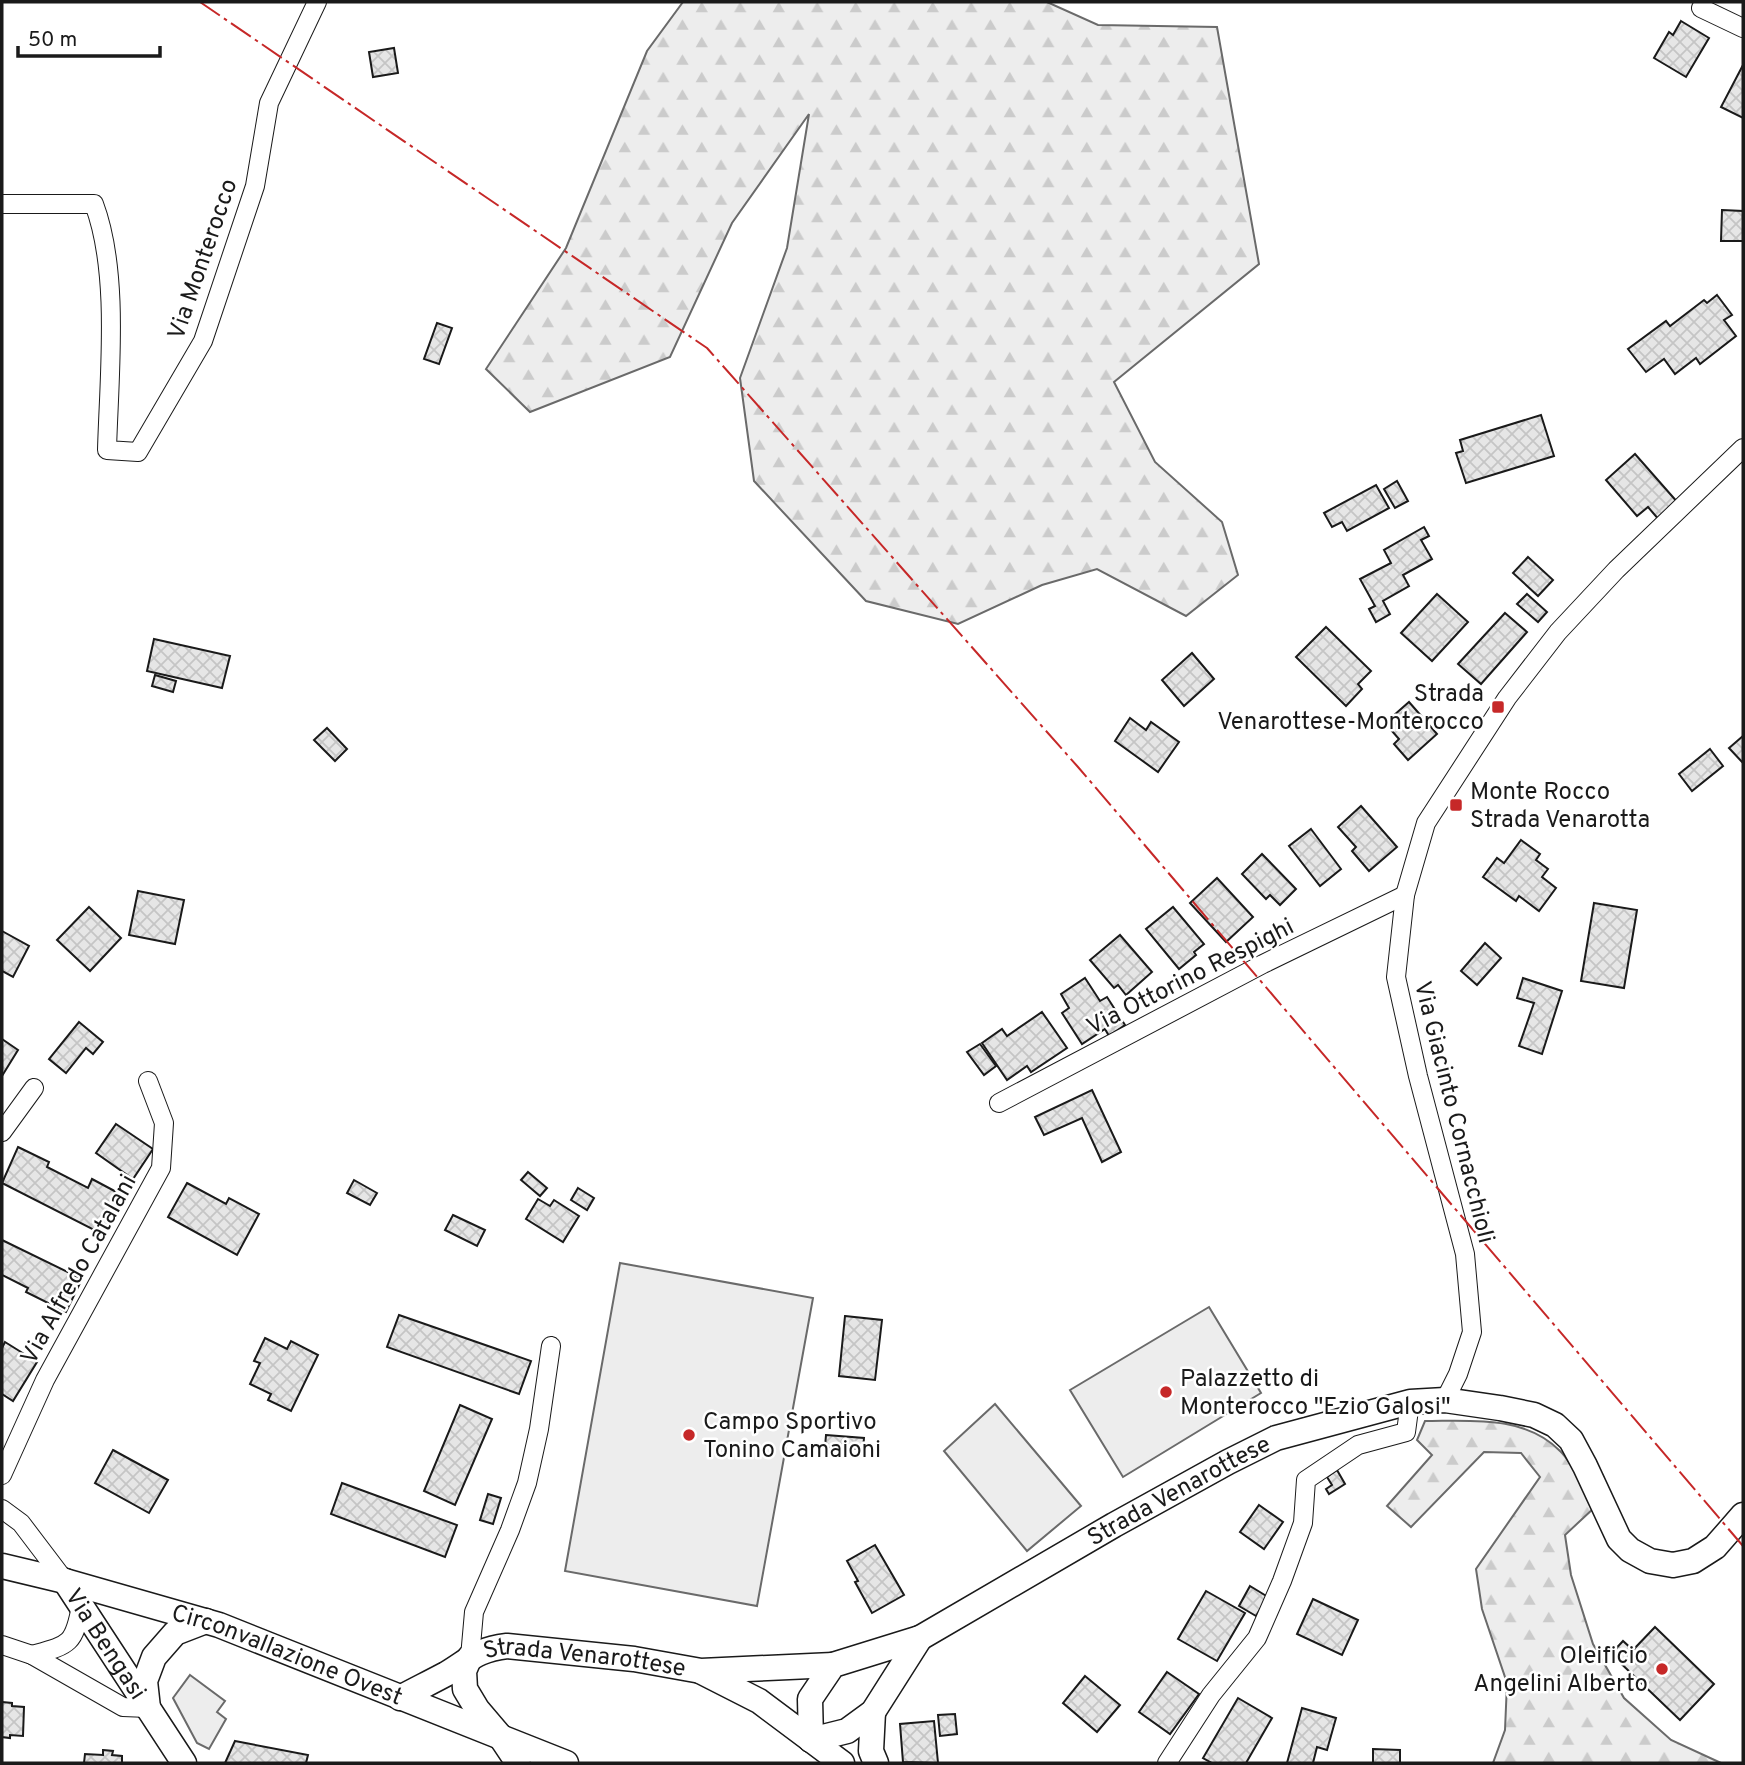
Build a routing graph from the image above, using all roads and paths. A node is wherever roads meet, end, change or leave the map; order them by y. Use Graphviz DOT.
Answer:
graph roads {
  1 [pos="317,2"];
  2 [pos="1702,8"];
  3 [pos="1743,28"];
  4 [pos="2,204"];
  5 [pos="1743,448"];
  6 [pos="1405,895"];
  7 [pos="148,1081"];
  8 [pos="34,1088"];
  9 [pos="999,1102"];
  10 [pos="2,1132"];
  11 [pos="551,1346"];
  12 [pos="1410,1402"];
  13 [pos="1452,1402"];
  14 [pos="2,1475"];
  15 [pos="2,1509"];
  16 [pos="1743,1515"];
  17 [pos="2,1566"];
  18 [pos="65,1581"];
  19 [pos="81,1606"];
  20 [pos="206,1621"];
  21 [pos="920,1638"];
  22 [pos="2,1645"];
  23 [pos="32,1655"];
  24 [pos="470,1657"];
  25 [pos="832,1665"];
  26 [pos="701,1671"];
  27 [pos="400,1698"];
  28 [pos="148,1709"];
  29 [pos="873,1712"];
  30 [pos="500,1736"];
  31 [pos="811,1740"];
  32 [pos="184,1763"];
  33 [pos="517,1763"];
  34 [pos="566,1763"];
  35 [pos="842,1763"];
  36 [pos="876,1763"];
  37 [pos="1167,1763"];
  1 -- 4 [label="street, Via Monterocco"];
  2 -- 3 [label="street"];
  5 -- 6 [label="street, Via Giacinto Cornacchioli"];
  6 -- 9 [label="street, Via Ottorino Respighi"];
  6 -- 13 [label="street, Via Giacinto Cornacchioli"];
  7 -- 14 [label="street, Via Alfredo Catalani"];
  8 -- 10 [label="street"];
  11 -- 24 [label="street"];
  12 -- 13 [label="main road, Strada Venarottese"];
  12 -- 21 [label="main road, Strada Venarottese"];
  12 -- 37 [label="street"];
  13 -- 16 [label="main road, Strada Venarottese"];
  15 -- 18 [label="street"];
  17 -- 18 [label="main road, Circonvallazione Ovest"];
  18 -- 19 [label="main road, Via Bengasi"];
  18 -- 20 [label="main road, Circonvallazione Ovest"];
  19 -- 23 [label="street"];
  19 -- 28 [label="main road, Via Bengasi"];
  20 -- 27 [label="main road, Circonvallazione Ovest"];
  20 -- 28 [label="main road, Via Bengasi"];
  21 -- 25 [label="main road, Strada Venarottese"];
  21 -- 29 [label="main road, Strada Venarottese"];
  22 -- 23 [label="street"];
  23 -- 28 [label="street"];
  24 -- 26 [label="main road, Strada Venarottese"];
  24 -- 27 [label="main road, Strada Venarottese"];
  24 -- 30 [label="main road, Strada Venarottese"];
  25 -- 26 [label="main road, Strada Venarottese"];
  25 -- 31 [label="main road"];
  26 -- 31 [label="main road, Strada Venarottese"];
  27 -- 30 [label="main road, Circonvallazione Ovest"];
  28 -- 32 [label="main road, Via Bengasi"];
  29 -- 31 [label="main road, Strada Venarottese"];
  29 -- 36 [label="main road, Strada Venarottese"];
  30 -- 33 [label="main road, Strada Venarottese"];
  30 -- 34 [label="main road, Circonvallazione Ovest"];
  31 -- 35 [label="main road, Strada Venarottese"];
}
